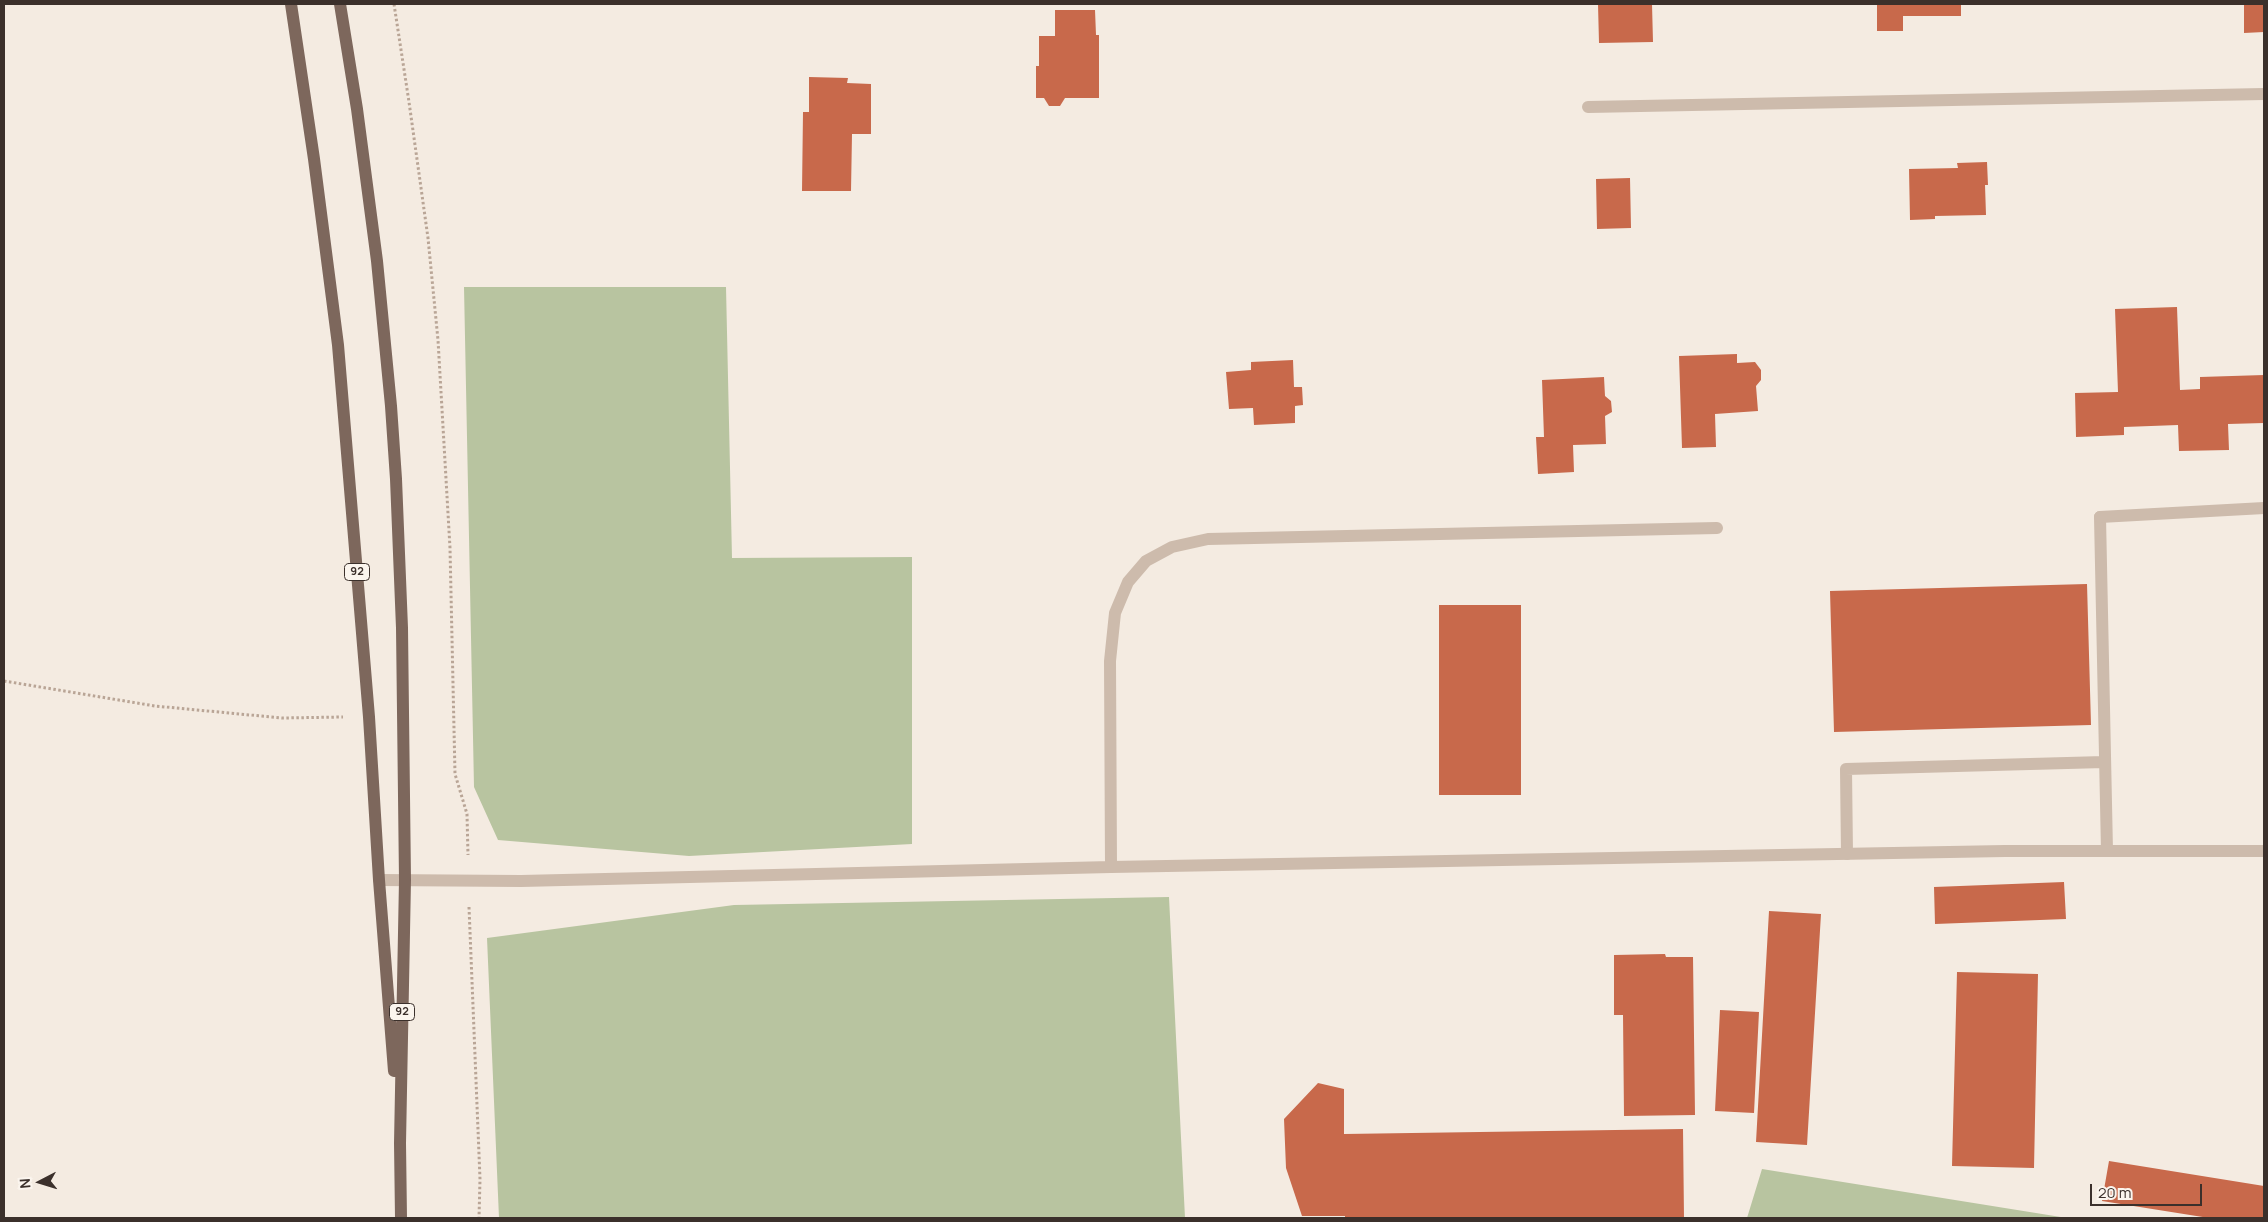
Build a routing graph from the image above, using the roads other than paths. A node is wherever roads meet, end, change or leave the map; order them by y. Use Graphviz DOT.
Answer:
graph roads {
  1 [pos="291,4"];
  2 [pos="340,4"];
  3 [pos="2264,94"];
  4 [pos="1588,107"];
  5 [pos="2264,508"];
  6 [pos="1717,528"];
  7 [pos="2104,762"];
  8 [pos="2107,851"];
  9 [pos="2264,851"];
  10 [pos="1847,854"];
  11 [pos="1111,867"];
  12 [pos="379,880"];
  13 [pos="405,880"];
  14 [pos="400,1143"];
  15 [pos="401,1218"];
  1 -- 12 [label="main road, 92"];
  2 -- 13 [label="main road, 92"];
  3 -- 4 [label="street"];
  5 -- 7 [label="street"];
  6 -- 11 [label="street"];
  7 -- 8 [label="street"];
  7 -- 10 [label="street"];
  8 -- 9 [label="street"];
  8 -- 10 [label="street"];
  10 -- 11 [label="street"];
  11 -- 13 [label="street"];
  12 -- 13 [label="street"];
  12 -- 14 [label="main road, 92"];
  13 -- 14 [label="main road, 92"];
  14 -- 15 [label="main road, 92"];
}
